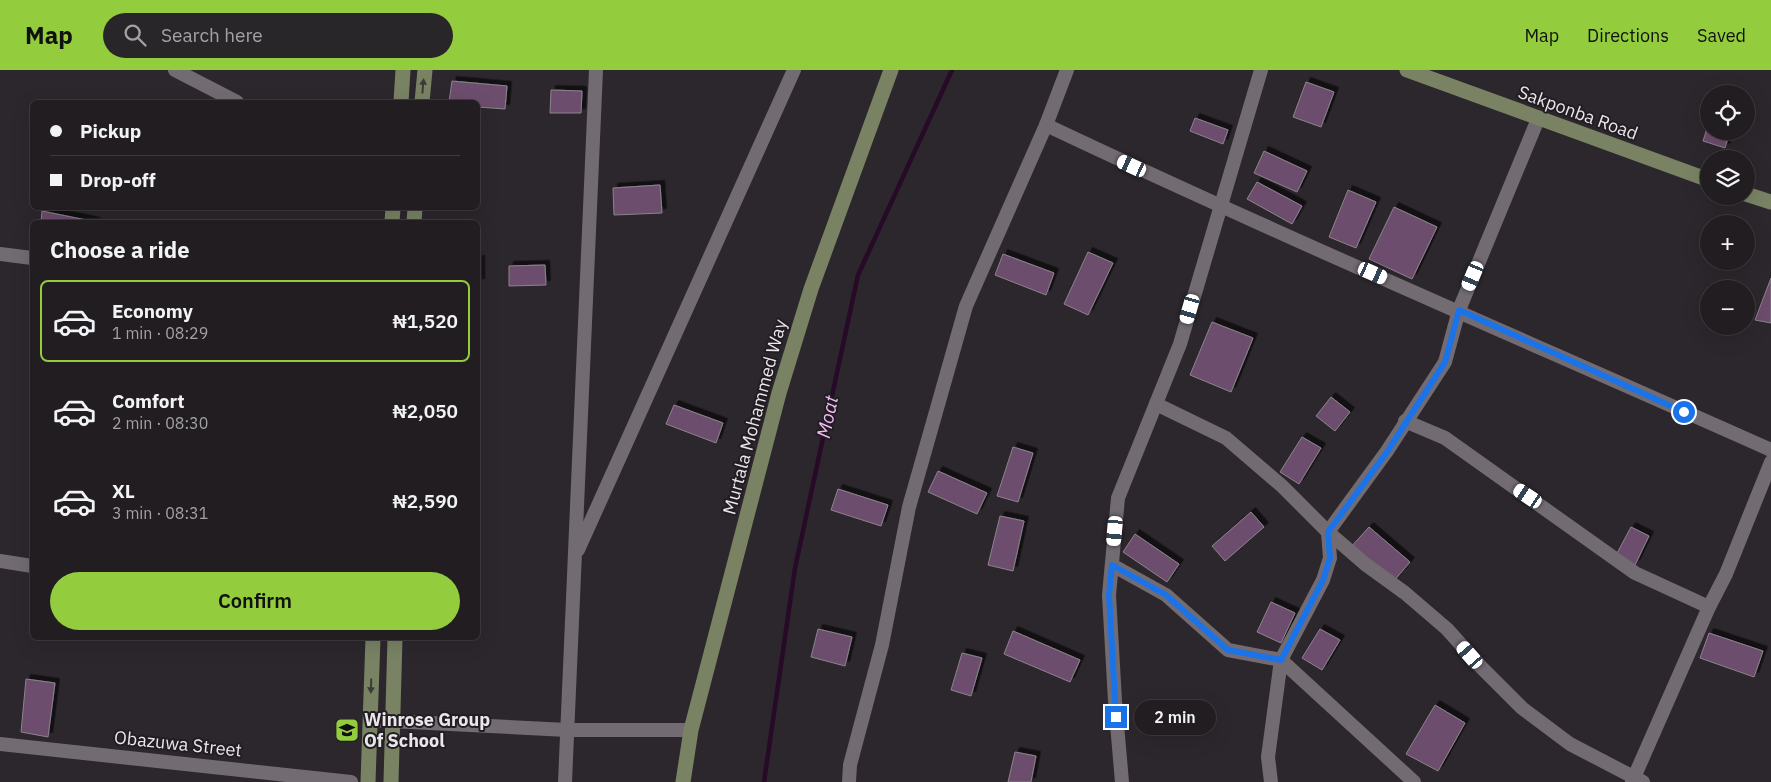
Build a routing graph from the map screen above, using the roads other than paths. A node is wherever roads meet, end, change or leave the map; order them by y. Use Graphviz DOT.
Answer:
graph roads {
  1 [pos="403,70"];
  2 [pos="424,70"];
  3 [pos="596,70"];
  4 [pos="794,70"];
  5 [pos="890,70"];
  6 [pos="1067,70"];
  7 [pos="1261,70"];
  8 [pos="1408,70"];
  9 [pos="180,71"];
  10 [pos="233,100"];
  11 [pos="401,100"];
  12 [pos="422,100"];
  13 [pos="1538,119"];
  14 [pos="1046,125"];
  15 [pos="1700,177"];
  16 [pos="1755,197"];
  17 [pos="1771,202"];
  18 [pos="1219,207"];
  19 [pos="0,254"];
  20 [pos="30,258"];
  21 [pos="1459,310"];
  22 [pos="1156,404"];
  23 [pos="1406,421"];
  24 [pos="1771,450"];
  25 [pos="1771,462"];
  26 [pos="1328,532"];
  27 [pos="575,558"];
  28 [pos="0,561"];
  29 [pos="1112,565"];
  30 [pos="30,566"];
  31 [pos="1709,607"];
  32 [pos="373,640"];
  33 [pos="395,640"];
  34 [pos="1281,660"];
  35 [pos="370,720"];
  36 [pos="392,721"];
  37 [pos="567,730"];
  38 [pos="691,730"];
  39 [pos="0,744"];
  40 [pos="1637,780"];
  41 [pos="352,782"];
  42 [pos="368,782"];
  43 [pos="391,782"];
  44 [pos="565,782"];
  45 [pos="682,782"];
  46 [pos="849,782"];
  47 [pos="1122,782"];
  48 [pos="1271,782"];
  49 [pos="1414,782"];
  1 -- 11 [label="main road"];
  12 -- 2 [label="main road, one-way"];
  3 -- 27 [label="street"];
  4 -- 27 [label="street"];
  5 -- 38 [label="main road, Murtala Mohammed Way"];
  6 -- 14 [label="street"];
  7 -- 18 [label="street"];
  8 -- 13 [label="main road, Sakponba Road"];
  9 -- 10 [label="street"];
  13 -- 15 [label="main road, Sakponba Road"];
  13 -- 21 [label="street"];
  14 -- 18 [label="street"];
  14 -- 46 [label="street"];
  16 -- 17 [label="main road"];
  18 -- 21 [label="street"];
  18 -- 22 [label="street"];
  19 -- 20 [label="street"];
  21 -- 23 [label="street"];
  21 -- 24 [label="street"];
  22 -- 26 [label="street"];
  22 -- 29 [label="street"];
  23 -- 26 [label="street"];
  23 -- 31 [label="street"];
  25 -- 31 [label="street"];
  26 -- 34 [label="street"];
  26 -- 40 [label="street"];
  27 -- 37 [label="street"];
  28 -- 30 [label="street"];
  29 -- 34 [label="street"];
  29 -- 47 [label="street"];
  31 -- 40 [label="street"];
  32 -- 35 [label="main road, one-way"];
  33 -- 36 [label="main road"];
  34 -- 48 [label="street"];
  34 -- 49 [label="street"];
  35 -- 36 [label="street"];
  35 -- 42 [label="main road"];
  36 -- 37 [label="street"];
  36 -- 43 [label="main road"];
  37 -- 38 [label="street"];
  37 -- 44 [label="street"];
  38 -- 45 [label="main road, Murtala Mohammed Way"];
  39 -- 41 [label="street, Obazuwa Street"];
}
